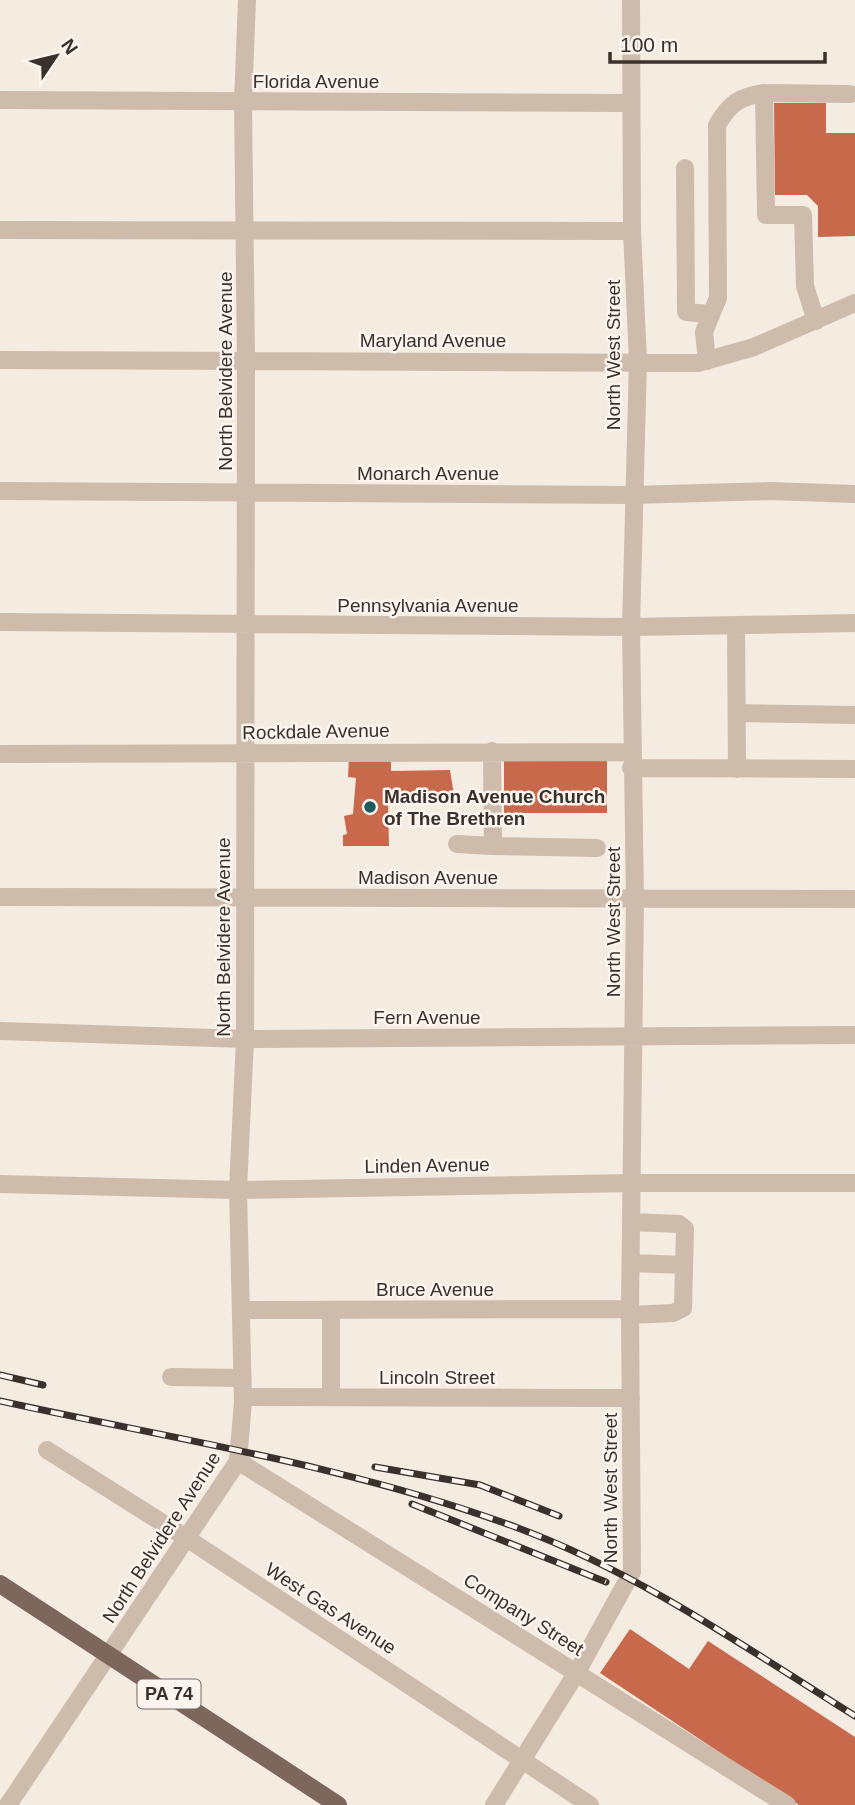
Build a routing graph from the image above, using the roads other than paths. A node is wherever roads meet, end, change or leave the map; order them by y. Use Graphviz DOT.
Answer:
graph roads {
  1 [pos="247,0"];
  2 [pos="632,0"];
  3 [pos="764,93"];
  4 [pos="850,94"];
  5 [pos="0,100"];
  6 [pos="243,102"];
  7 [pos="631,103"];
  8 [pos="685,168"];
  9 [pos="0,230"];
  10 [pos="246,230"];
  11 [pos="632,230"];
  12 [pos="855,303"];
  13 [pos="710,314"];
  14 [pos="816,321"];
  15 [pos="0,359"];
  16 [pos="246,360"];
  17 [pos="708,360"];
  18 [pos="638,361"];
  19 [pos="0,491"];
  20 [pos="246,493"];
  21 [pos="855,494"];
  22 [pos="632,495"];
  23 [pos="0,622"];
  24 [pos="855,623"];
  25 [pos="246,625"];
  26 [pos="736,625"];
  27 [pos="631,626"];
  28 [pos="737,713"];
  29 [pos="855,715"];
  30 [pos="492,751"];
  31 [pos="244,753"];
  32 [pos="0,754"];
  33 [pos="632,760"];
  34 [pos="737,769"];
  35 [pos="855,769"];
  36 [pos="457,844"];
  37 [pos="493,846"];
  38 [pos="597,848"];
  39 [pos="0,897"];
  40 [pos="245,897"];
  41 [pos="855,899"];
  42 [pos="635,900"];
  43 [pos="0,1031"];
  44 [pos="855,1035"];
  45 [pos="635,1037"];
  46 [pos="245,1039"];
  47 [pos="632,1183"];
  48 [pos="855,1183"];
  49 [pos="0,1184"];
  50 [pos="238,1190"];
  51 [pos="631,1222"];
  52 [pos="631,1263"];
  53 [pos="684,1265"];
  54 [pos="241,1310"];
  55 [pos="331,1310"];
  56 [pos="630,1312"];
  57 [pos="171,1377"];
  58 [pos="242,1378"];
  59 [pos="243,1397"];
  60 [pos="331,1397"];
  61 [pos="631,1398"];
  62 [pos="47,1450"];
  63 [pos="238,1461"];
  64 [pos="188,1539"];
  65 [pos="0,1584"];
  66 [pos="109,1654"];
  67 [pos="577,1672"];
  68 [pos="524,1761"];
  69 [pos="8,1805"];
  70 [pos="338,1805"];
  71 [pos="494,1805"];
  72 [pos="590,1805"];
  73 [pos="787,1805"];
  1 -- 6 [label="street, North Belvidere Avenue"];
  2 -- 7 [label="street, North West Street"];
  3 -- 4 [label="street"];
  3 -- 13 [label="street"];
  3 -- 14 [label="street"];
  5 -- 6 [label="street, Florida Avenue"];
  6 -- 7 [label="street, Florida Avenue"];
  6 -- 10 [label="street, North Belvidere Avenue"];
  7 -- 11 [label="street, North West Street"];
  8 -- 13 [label="street"];
  9 -- 10 [label="street"];
  10 -- 11 [label="street"];
  10 -- 16 [label="street, North Belvidere Avenue"];
  11 -- 18 [label="street, North West Street"];
  12 -- 14 [label="street, Maryland Avenue"];
  13 -- 17 [label="street"];
  14 -- 17 [label="street, Maryland Avenue"];
  15 -- 16 [label="street, Maryland Avenue"];
  16 -- 18 [label="street, Maryland Avenue"];
  16 -- 20 [label="street, North Belvidere Avenue"];
  17 -- 18 [label="street, Maryland Avenue"];
  18 -- 22 [label="street, North West Street"];
  19 -- 20 [label="street, Monarch Avenue"];
  20 -- 22 [label="street, Monarch Avenue"];
  20 -- 25 [label="street, North Belvidere Avenue"];
  21 -- 22 [label="street, Monarch Avenue"];
  22 -- 27 [label="street, North West Street"];
  23 -- 25 [label="street, Pennsylvania Avenue"];
  24 -- 26 [label="street, Pennsylvania Avenue"];
  25 -- 27 [label="street, Pennsylvania Avenue"];
  25 -- 31 [label="street, North Belvidere Avenue"];
  26 -- 27 [label="street, Pennsylvania Avenue"];
  26 -- 28 [label="street"];
  27 -- 33 [label="street, North West Street"];
  28 -- 29 [label="street"];
  28 -- 34 [label="street"];
  30 -- 31 [label="street, Rockdale Avenue"];
  30 -- 33 [label="street, Rockdale Avenue"];
  30 -- 37 [label="street"];
  31 -- 32 [label="street, Rockdale Avenue"];
  31 -- 40 [label="street, North Belvidere Avenue"];
  33 -- 34 [label="street, Rockdale Avenue"];
  33 -- 42 [label="street, North West Street"];
  34 -- 35 [label="street, Rockdale Avenue"];
  36 -- 37 [label="street"];
  37 -- 38 [label="street"];
  39 -- 40 [label="street, Madison Avenue"];
  40 -- 42 [label="street, Madison Avenue"];
  40 -- 46 [label="street, North Belvidere Avenue"];
  41 -- 42 [label="street, Madison Avenue"];
  42 -- 45 [label="street, North West Street"];
  43 -- 46 [label="street, Fern Avenue"];
  44 -- 45 [label="street, Fern Avenue"];
  45 -- 46 [label="street, Fern Avenue"];
  45 -- 47 [label="street, North West Street"];
  46 -- 50 [label="street, North Belvidere Avenue"];
  47 -- 48 [label="street, Linden Avenue"];
  47 -- 50 [label="street, Linden Avenue"];
  47 -- 51 [label="street, North West Street"];
  49 -- 50 [label="street, Linden Avenue"];
  50 -- 54 [label="street, North Belvidere Avenue"];
  51 -- 52 [label="street, North West Street"];
  51 -- 53 [label="street"];
  52 -- 53 [label="street"];
  52 -- 56 [label="street, North West Street"];
  53 -- 56 [label="street, Bruce Avenue"];
  54 -- 55 [label="street, Bruce Avenue"];
  54 -- 58 [label="street, North Belvidere Avenue"];
  55 -- 56 [label="street, Bruce Avenue"];
  55 -- 60 [label="street"];
  56 -- 61 [label="street, North West Street"];
  57 -- 58 [label="street"];
  58 -- 59 [label="street, North Belvidere Avenue"];
  59 -- 60 [label="street, Lincoln Street"];
  59 -- 63 [label="street, North Belvidere Avenue"];
  60 -- 61 [label="street, Lincoln Street"];
  61 -- 67 [label="street, North West Street"];
  62 -- 64 [label="street, West Gas Avenue"];
  63 -- 64 [label="street, North Belvidere Avenue"];
  63 -- 67 [label="street, Company Street"];
  64 -- 66 [label="street, North Belvidere Avenue"];
  64 -- 68 [label="street, West Gas Avenue"];
  65 -- 66 [label="main road, PA 74"];
  66 -- 69 [label="street, North Belvidere Avenue"];
  66 -- 70 [label="main road, PA 74"];
  67 -- 68 [label="street, North West Street"];
  67 -- 73 [label="street, Company Street"];
  68 -- 71 [label="street, North West Street"];
  68 -- 72 [label="street, West Gas Avenue"];
}
